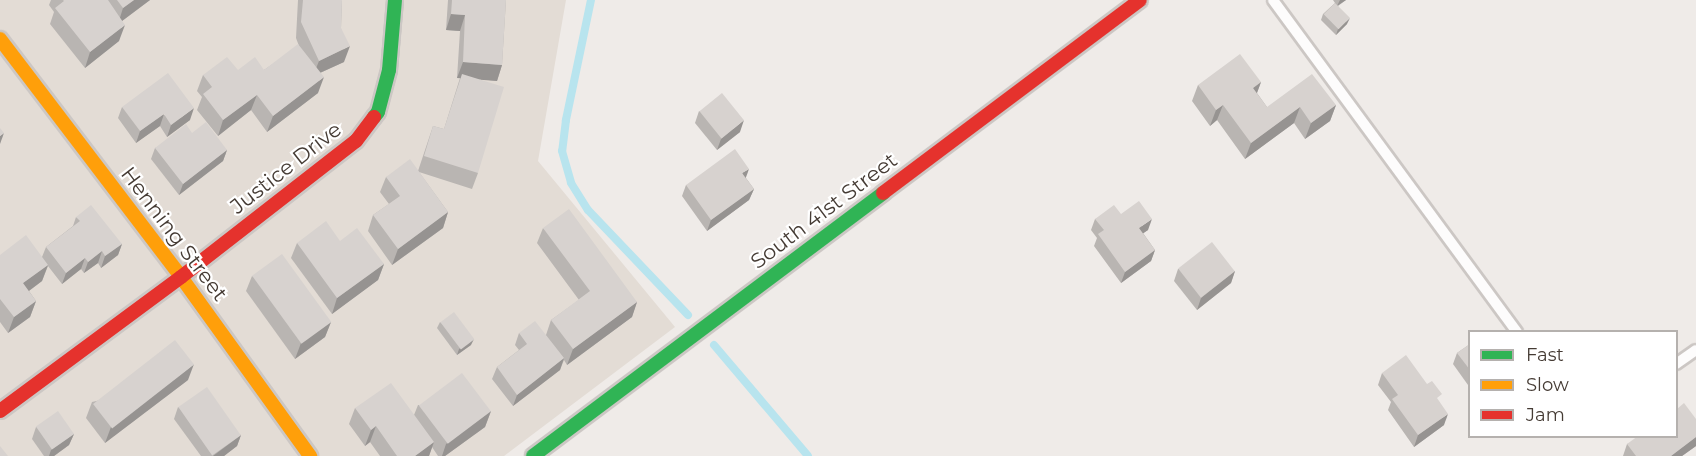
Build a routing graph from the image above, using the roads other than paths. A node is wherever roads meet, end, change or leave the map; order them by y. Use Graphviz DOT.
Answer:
graph roads {
  1 [pos="395,0"];
  2 [pos="1140,0"];
  3 [pos="1273,0"];
  4 [pos="0,39"];
  5 [pos="181,277"];
  6 [pos="1516,330"];
  7 [pos="1696,350"];
  8 [pos="1678,363"];
  9 [pos="0,411"];
  10 [pos="310,456"];
  11 [pos="533,456"];
  1 -- 5 [label="street, Justice Drive"];
  2 -- 11 [label="street, South 41st Street"];
  3 -- 6 [label="lane"];
  4 -- 5 [label="street, Henning Street"];
  5 -- 9 [label="street, Justice Drive"];
  5 -- 10 [label="street, Henning Street"];
  7 -- 8 [label="lane"];
}
